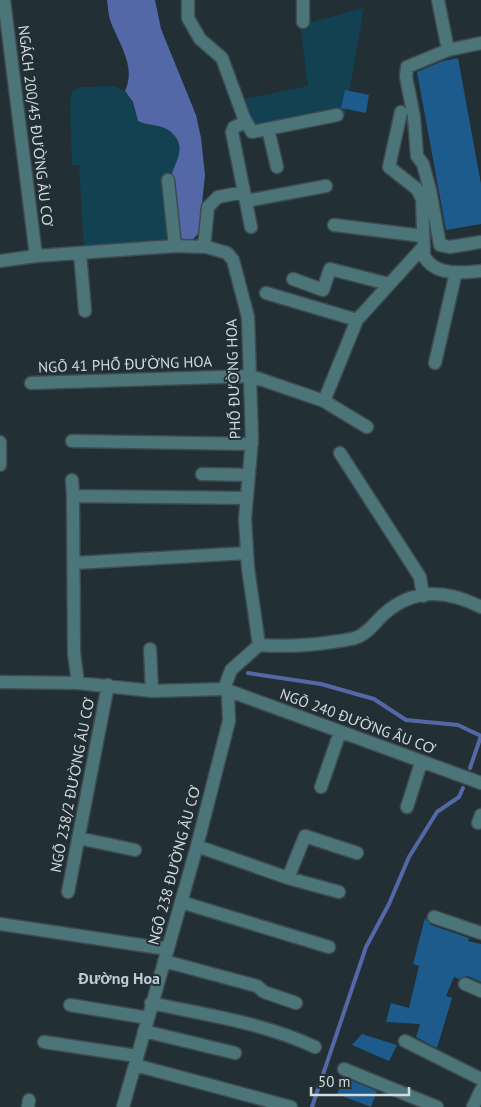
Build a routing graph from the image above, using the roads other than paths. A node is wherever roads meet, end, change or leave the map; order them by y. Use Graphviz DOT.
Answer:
graph roads {
  1 [pos="4,0"];
  2 [pos="188,0"];
  3 [pos="303,0"];
  4 [pos="438,0"];
  5 [pos="303,22"];
  6 [pos="481,43"];
  7 [pos="448,50"];
  8 [pos="401,112"];
  9 [pos="337,115"];
  10 [pos="244,118"];
  11 [pos="268,129"];
  12 [pos="277,167"];
  13 [pos="168,180"];
  14 [pos="326,186"];
  15 [pos="245,197"];
  16 [pos="334,225"];
  17 [pos="251,227"];
  18 [pos="423,241"];
  19 [pos="481,242"];
  20 [pos="175,246"];
  21 [pos="204,247"];
  22 [pos="80,253"];
  23 [pos="36,256"];
  24 [pos="0,261"];
  25 [pos="481,271"];
  26 [pos="456,272"];
  27 [pos="293,279"];
  28 [pos="389,284"];
  29 [pos="266,293"];
  30 [pos="85,311"];
  31 [pos="357,320"];
  32 [pos="435,363"];
  33 [pos="251,376"];
  34 [pos="31,382"];
  35 [pos="324,401"];
  36 [pos="367,427"];
  37 [pos="72,441"];
  38 [pos="0,442"];
  39 [pos="252,444"];
  40 [pos="340,453"];
  41 [pos="0,465"];
  42 [pos="202,474"];
  43 [pos="249,475"];
  44 [pos="72,480"];
  45 [pos="73,496"];
  46 [pos="247,498"];
  47 [pos="247,554"];
  48 [pos="74,563"];
  49 [pos="422,596"];
  50 [pos="481,607"];
  51 [pos="259,645"];
  52 [pos="150,649"];
  53 [pos="0,682"];
  54 [pos="78,683"];
  55 [pos="108,685"];
  56 [pos="224,689"];
  57 [pos="152,691"];
  58 [pos="340,732"];
  59 [pos="421,763"];
  60 [pos="481,783"];
  61 [pos="321,787"];
  62 [pos="406,808"];
  63 [pos="78,838"];
  64 [pos="197,846"];
  65 [pos="135,850"];
  66 [pos="357,853"];
  67 [pos="288,878"];
  68 [pos="68,892"];
  69 [pos="339,892"];
  70 [pos="180,902"];
  71 [pos="434,917"];
  72 [pos="0,924"];
  73 [pos="481,933"];
  74 [pos="329,948"];
  75 [pos="165,955"];
  76 [pos="465,984"];
  77 [pos="481,991"];
  78 [pos="151,1003"];
  79 [pos="296,1004"];
  80 [pos="70,1005"];
  81 [pos="148,1018"];
  82 [pos="144,1031"];
  83 [pos="405,1041"];
  84 [pos="44,1042"];
  85 [pos="315,1047"];
  86 [pos="235,1054"];
  87 [pos="136,1061"];
  88 [pos="344,1069"];
  89 [pos="481,1079"];
  90 [pos="481,1090"];
  91 [pos="123,1107"];
  92 [pos="291,1107"];
  93 [pos="437,1107"];
  94 [pos="473,1107"];
  1 -- 23 [label="street, NGÁCH 200/45 ĐƯỜNG ÂU CƠ"];
  2 -- 10 [label="street"];
  3 -- 5 [label="street"];
  4 -- 7 [label="street"];
  6 -- 7 [label="street"];
  7 -- 19 [label="street"];
  8 -- 18 [label="street"];
  9 -- 11 [label="street"];
  10 -- 11 [label="street"];
  10 -- 15 [label="street"];
  11 -- 12 [label="street"];
  13 -- 20 [label="street"];
  14 -- 15 [label="street"];
  15 -- 17 [label="street"];
  15 -- 21 [label="street"];
  16 -- 18 [label="street"];
  18 -- 26 [label="street"];
  18 -- 28 [label="street"];
  20 -- 21 [label="street, PHỐ ĐƯỜNG HOA"];
  20 -- 22 [label="street, PHỐ ĐƯỜNG HOA"];
  21 -- 33 [label="street, PHỐ ĐƯỜNG HOA"];
  22 -- 23 [label="street, PHỐ ĐƯỜNG HOA"];
  22 -- 30 [label="street"];
  23 -- 24 [label="street, PHỐ ĐƯỜNG HOA"];
  25 -- 26 [label="street"];
  26 -- 32 [label="street"];
  27 -- 28 [label="street"];
  28 -- 31 [label="street"];
  29 -- 31 [label="street"];
  31 -- 35 [label="street"];
  33 -- 34 [label="street, NGÕ 41 PHỐ ĐƯỜNG HOA"];
  33 -- 35 [label="street"];
  33 -- 39 [label="street, PHỐ ĐƯỜNG HOA"];
  35 -- 36 [label="street"];
  37 -- 39 [label="street"];
  38 -- 41 [label="street"];
  39 -- 43 [label="street, PHỐ ĐƯỜNG HOA"];
  40 -- 49 [label="street"];
  42 -- 43 [label="street"];
  43 -- 46 [label="street, PHỐ ĐƯỜNG HOA"];
  44 -- 45 [label="street"];
  45 -- 46 [label="street"];
  45 -- 48 [label="street"];
  46 -- 47 [label="street, PHỐ ĐƯỜNG HOA"];
  47 -- 48 [label="street"];
  47 -- 51 [label="street, PHỐ ĐƯỜNG HOA"];
  48 -- 54 [label="street"];
  49 -- 50 [label="street"];
  49 -- 51 [label="street"];
  51 -- 56 [label="street"];
  52 -- 57 [label="street"];
  53 -- 54 [label="street"];
  54 -- 55 [label="street"];
  55 -- 57 [label="street"];
  55 -- 63 [label="street, NGÕ 238/2 ĐƯỜNG ÂU CƠ"];
  56 -- 57 [label="street"];
  56 -- 58 [label="street, NGÕ 240 ĐƯỜNG ÂU CƠ"];
  56 -- 64 [label="street, NGÕ 238 ĐƯỜNG ÂU CƠ"];
  58 -- 59 [label="street, NGÕ 240 ĐƯỜNG ÂU CƠ"];
  58 -- 61 [label="street"];
  59 -- 60 [label="street, NGÕ 240 ĐƯỜNG ÂU CƠ"];
  59 -- 62 [label="street"];
  63 -- 65 [label="street"];
  63 -- 68 [label="street, NGÕ 238/2 ĐƯỜNG ÂU CƠ"];
  64 -- 67 [label="street"];
  64 -- 70 [label="street, NGÕ 238 ĐƯỜNG ÂU CƠ"];
  66 -- 67 [label="street"];
  67 -- 69 [label="street"];
  70 -- 74 [label="street"];
  70 -- 75 [label="street, NGÕ 238 ĐƯỜNG ÂU CƠ"];
  71 -- 73 [label="street"];
  72 -- 75 [label="street"];
  75 -- 78 [label="street, NGÕ 238 ĐƯỜNG ÂU CƠ"];
  75 -- 79 [label="street"];
  76 -- 77 [label="street"];
  78 -- 81 [label="street, NGÕ 238 ĐƯỜNG ÂU CƠ"];
  78 -- 85 [label="street"];
  80 -- 81 [label="street"];
  81 -- 82 [label="street, NGÕ 238 ĐƯỜNG ÂU CƠ"];
  82 -- 86 [label="street"];
  82 -- 87 [label="street, NGÕ 238 ĐƯỜNG ÂU CƠ"];
  83 -- 89 [label="street"];
  84 -- 87 [label="street"];
  87 -- 91 [label="street, NGÕ 238 ĐƯỜNG ÂU CƠ"];
  87 -- 92 [label="street"];
  88 -- 93 [label="street"];
  90 -- 94 [label="street"];
}
